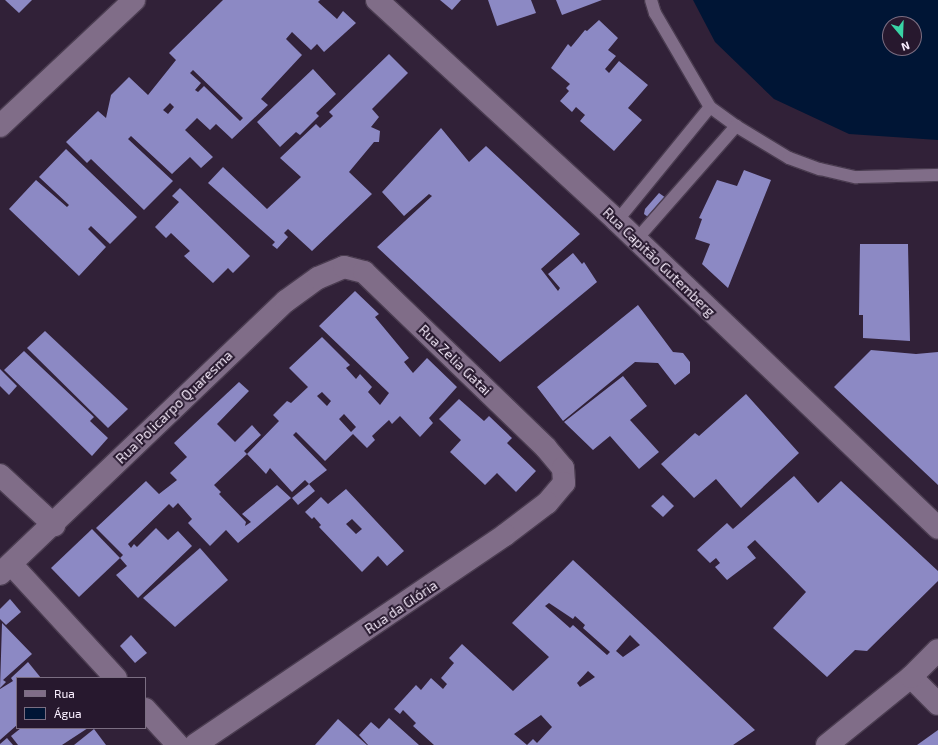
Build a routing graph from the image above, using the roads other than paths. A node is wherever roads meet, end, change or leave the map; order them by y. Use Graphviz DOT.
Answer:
graph roads {
  1 [pos="134,0"];
  2 [pos="377,0"];
  3 [pos="651,0"];
  4 [pos="710,107"];
  5 [pos="0,126"];
  6 [pos="736,126"];
  7 [pos="938,175"];
  8 [pos="617,221"];
  9 [pos="636,240"];
  10 [pos="364,272"];
  11 [pos="546,448"];
  12 [pos="0,475"];
  13 [pos="54,524"];
  14 [pos="938,528"];
  15 [pos="5,569"];
  16 [pos="938,650"];
  17 [pos="115,677"];
  18 [pos="911,677"];
  19 [pos="938,704"];
  20 [pos="146,710"];
  21 [pos="178,745"];
  22 [pos="195,745"];
  23 [pos="827,745"];
  1 -- 5 [label="street"];
  2 -- 8 [label="street, Rua Capitão Gutemberg"];
  3 -- 4 [label="lane"];
  4 -- 6 [label="lane"];
  4 -- 8 [label="lane"];
  6 -- 7 [label="lane"];
  6 -- 9 [label="lane"];
  8 -- 9 [label="street, Rua Capitão Gutemberg"];
  9 -- 14 [label="street, Rua Capitão Gutemberg"];
  10 -- 11 [label="street, Rua Zelia Gatai"];
  10 -- 13 [label="street, Rua Policarpo Quaresma"];
  11 -- 22 [label="street, Rua da Glória"];
  12 -- 13 [label="street"];
  13 -- 15 [label="street, Rua Policarpo Quaresma"];
  15 -- 17 [label="street"];
  16 -- 18 [label="street"];
  18 -- 19 [label="street"];
  18 -- 23 [label="street"];
  20 -- 21 [label="street"];
}
